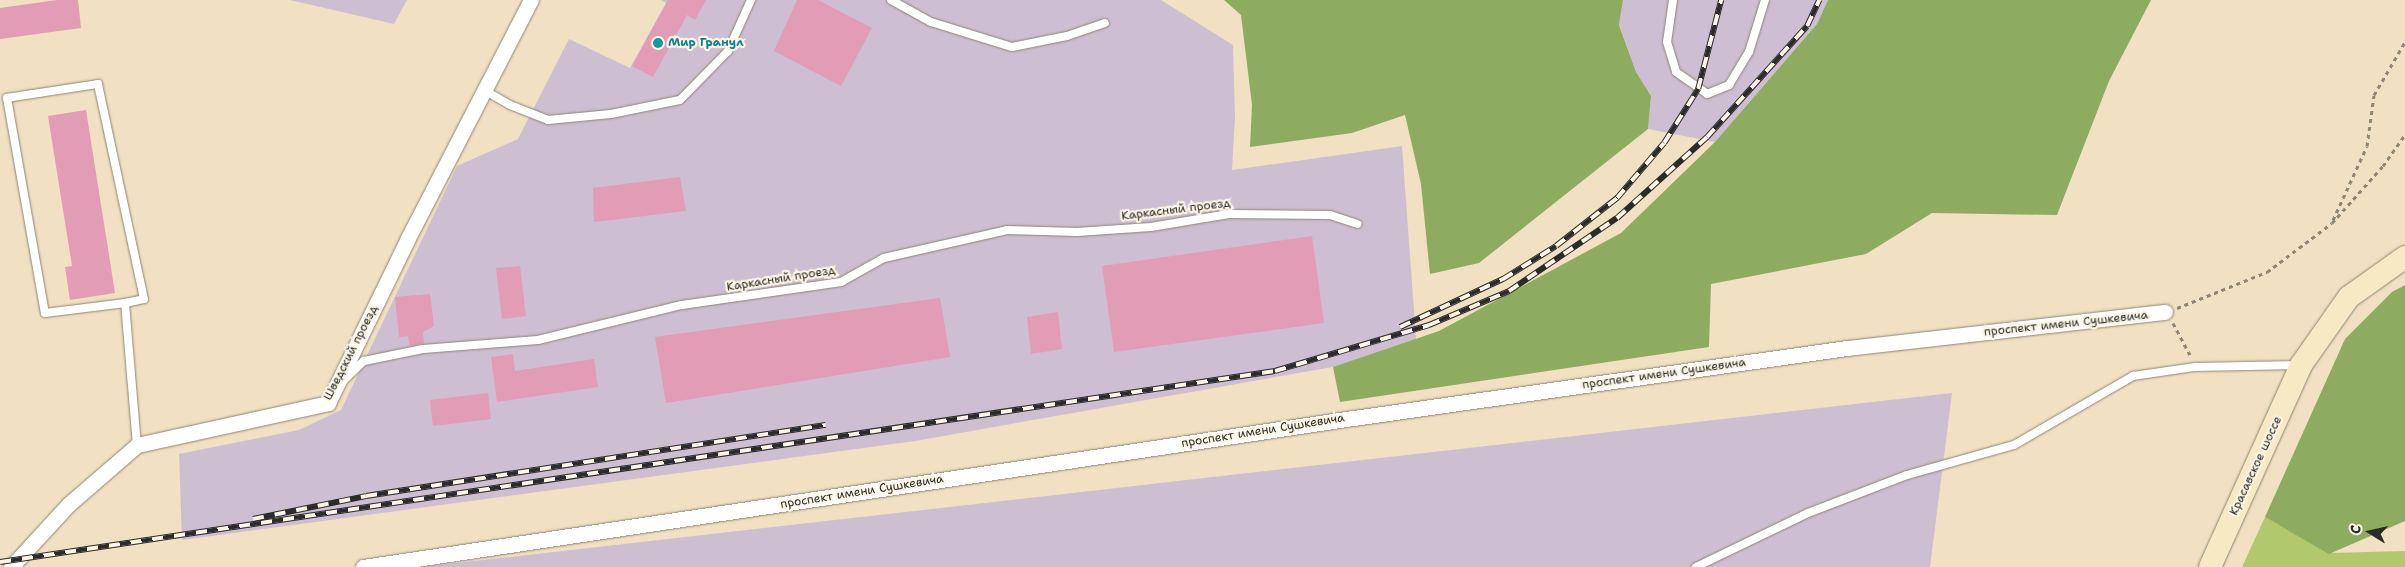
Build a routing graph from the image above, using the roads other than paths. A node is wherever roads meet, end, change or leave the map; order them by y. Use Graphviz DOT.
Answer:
graph roads {
  1 [pos="531,0"];
  2 [pos="751,0"];
  3 [pos="891,0"];
  4 [pos="1673,0"];
  5 [pos="1765,0"];
  6 [pos="1105,23"];
  7 [pos="484,90"];
  8 [pos="1358,224"];
  9 [pos="2405,257"];
  10 [pos="125,303"];
  11 [pos="2165,312"];
  12 [pos="2301,365"];
  13 [pos="334,390"];
  14 [pos="137,444"];
  15 [pos="11,567"];
  16 [pos="363,567"];
  17 [pos="1696,567"];
  18 [pos="2210,567"];
  1 -- 7 [label="street, Шведский проезд"];
  2 -- 7 [label="lane"];
  3 -- 6 [label="lane"];
  4 -- 5 [label="lane"];
  7 -- 13 [label="street, Шведский проезд"];
  8 -- 13 [label="lane, Каркасный проезд"];
  9 -- 12 [label="street, Красавское шоссе"];
  10 -- 10 [label="lane"];
  10 -- 14 [label="lane"];
  11 -- 16 [label="street, проспект имени Сушкевича"];
  12 -- 17 [label="lane"];
  12 -- 18 [label="street, Красавское шоссе"];
  13 -- 14 [label="street, Шведский проезд"];
  14 -- 15 [label="street, Шведский проезд"];
}
